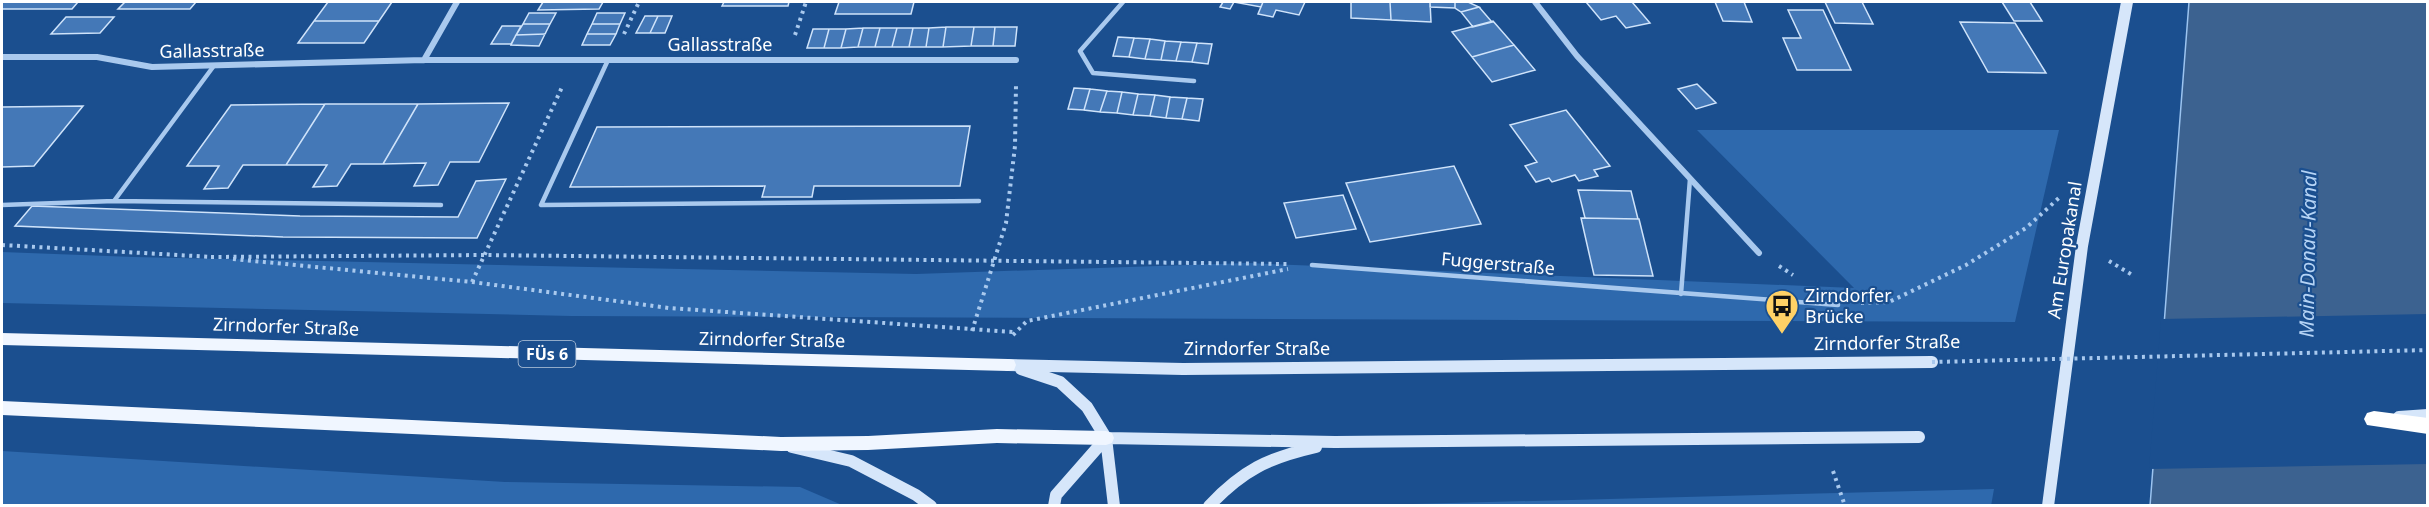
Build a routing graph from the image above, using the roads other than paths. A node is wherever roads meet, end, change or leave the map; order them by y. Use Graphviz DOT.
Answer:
graph roads {
  1 [pos="458,2"];
  2 [pos="1123,2"];
  3 [pos="1535,2"];
  4 [pos="2127,2"];
  5 [pos="2,57"];
  6 [pos="424,60"];
  7 [pos="608,60"];
  8 [pos="1016,60"];
  9 [pos="213,67"];
  10 [pos="1194,81"];
  11 [pos="1690,179"];
  12 [pos="114,201"];
  13 [pos="979,201"];
  14 [pos="2,205"];
  15 [pos="441,205"];
  16 [pos="1760,253"];
  17 [pos="1312,265"];
  18 [pos="1682,294"];
  19 [pos="1838,305"];
  20 [pos="2,339"];
  21 [pos="1932,362"];
  22 [pos="1008,364"];
  23 [pos="2,408"];
  24 [pos="2427,415"];
  25 [pos="2374,419"];
  26 [pos="2427,426"];
  27 [pos="1919,437"];
  28 [pos="1106,438"];
  29 [pos="1335,442"];
  30 [pos="781,444"];
  31 [pos="931,506"];
  32 [pos="1054,506"];
  33 [pos="1114,506"];
  34 [pos="1209,506"];
  35 [pos="2048,506"];
  1 -- 6 [label="street"];
  2 -- 10 [label="lane"];
  3 -- 11 [label="street"];
  4 -- 35 [label="main road, Am Europakanal"];
  5 -- 9 [label="street, Gallasstraße"];
  6 -- 7 [label="street, Gallasstraße"];
  6 -- 9 [label="street, Gallasstraße"];
  7 -- 8 [label="street, Gallasstraße"];
  7 -- 13 [label="lane"];
  9 -- 12 [label="lane"];
  11 -- 16 [label="street"];
  11 -- 18 [label="lane"];
  12 -- 14 [label="lane"];
  12 -- 15 [label="lane"];
  17 -- 18 [label="lane, Fuggerstraße"];
  18 -- 19 [label="lane, Fuggerstraße"];
  20 -- 22 [label="main road, Zirndorfer Straße / FÜs 6"];
  21 -- 22 [label="main road, Zirndorfer Straße"];
  22 -- 28 [label="main road"];
  23 -- 30 [label="main road"];
  24 -- 25 [label="main road"];
  25 -- 26 [label="highway"];
  27 -- 29 [label="main road"];
  28 -- 29 [label="main road"];
  28 -- 30 [label="main road"];
  28 -- 32 [label="main road"];
  28 -- 33 [label="main road"];
  29 -- 34 [label="main road"];
  30 -- 31 [label="main road"];
}
